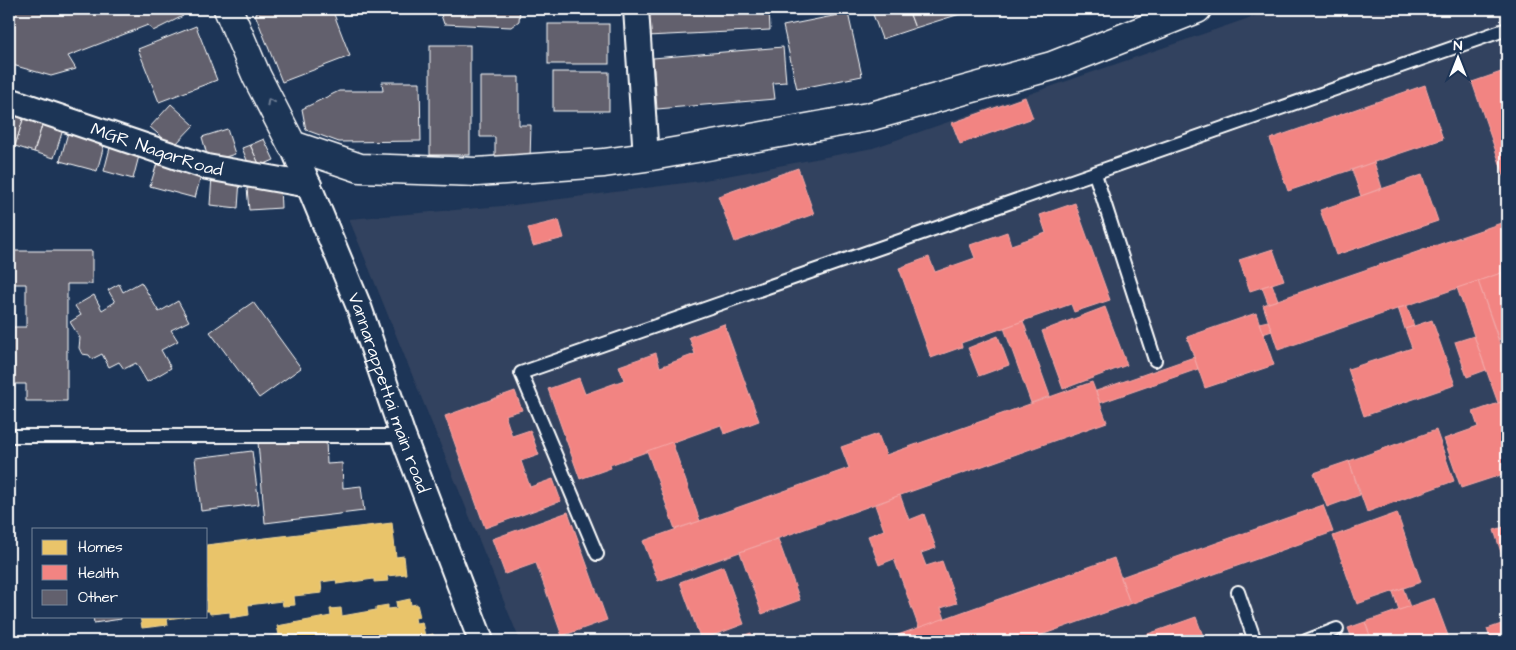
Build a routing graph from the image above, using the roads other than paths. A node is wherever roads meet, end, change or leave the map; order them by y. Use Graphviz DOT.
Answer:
graph roads {
  1 [pos="228,9"];
  2 [pos="636,9"];
  3 [pos="1197,9"];
  4 [pos="1507,29"];
  5 [pos="9,100"];
  6 [pos="292,145"];
  7 [pos="646,157"];
  8 [pos="1095,174"];
  9 [pos="309,185"];
  10 [pos="1155,360"];
  11 [pos="9,436"];
  12 [pos="403,436"];
  13 [pos="597,554"];
  14 [pos="1238,592"];
  15 [pos="1337,630"];
  16 [pos="481,641"];
  17 [pos="1255,641"];
  18 [pos="1306,641"];
  6 -- 1 [label="main road, one-way"];
  2 -- 7 [label="street"];
  3 -- 7 [label="main road"];
  4 -- 8 [label="lane"];
  5 -- 9 [label="street, MGR NagarRoad"];
  6 -- 7 [label="main road"];
  6 -- 9 [label="street, Vannarappettai main road"];
  8 -- 10 [label="lane"];
  8 -- 13 [label="lane"];
  9 -- 12 [label="street, Vannarappettai main road"];
  11 -- 12 [label="lane"];
  12 -- 16 [label="street, Vannarappettai main road"];
  14 -- 17 [label="lane"];
  15 -- 18 [label="lane"];
}
